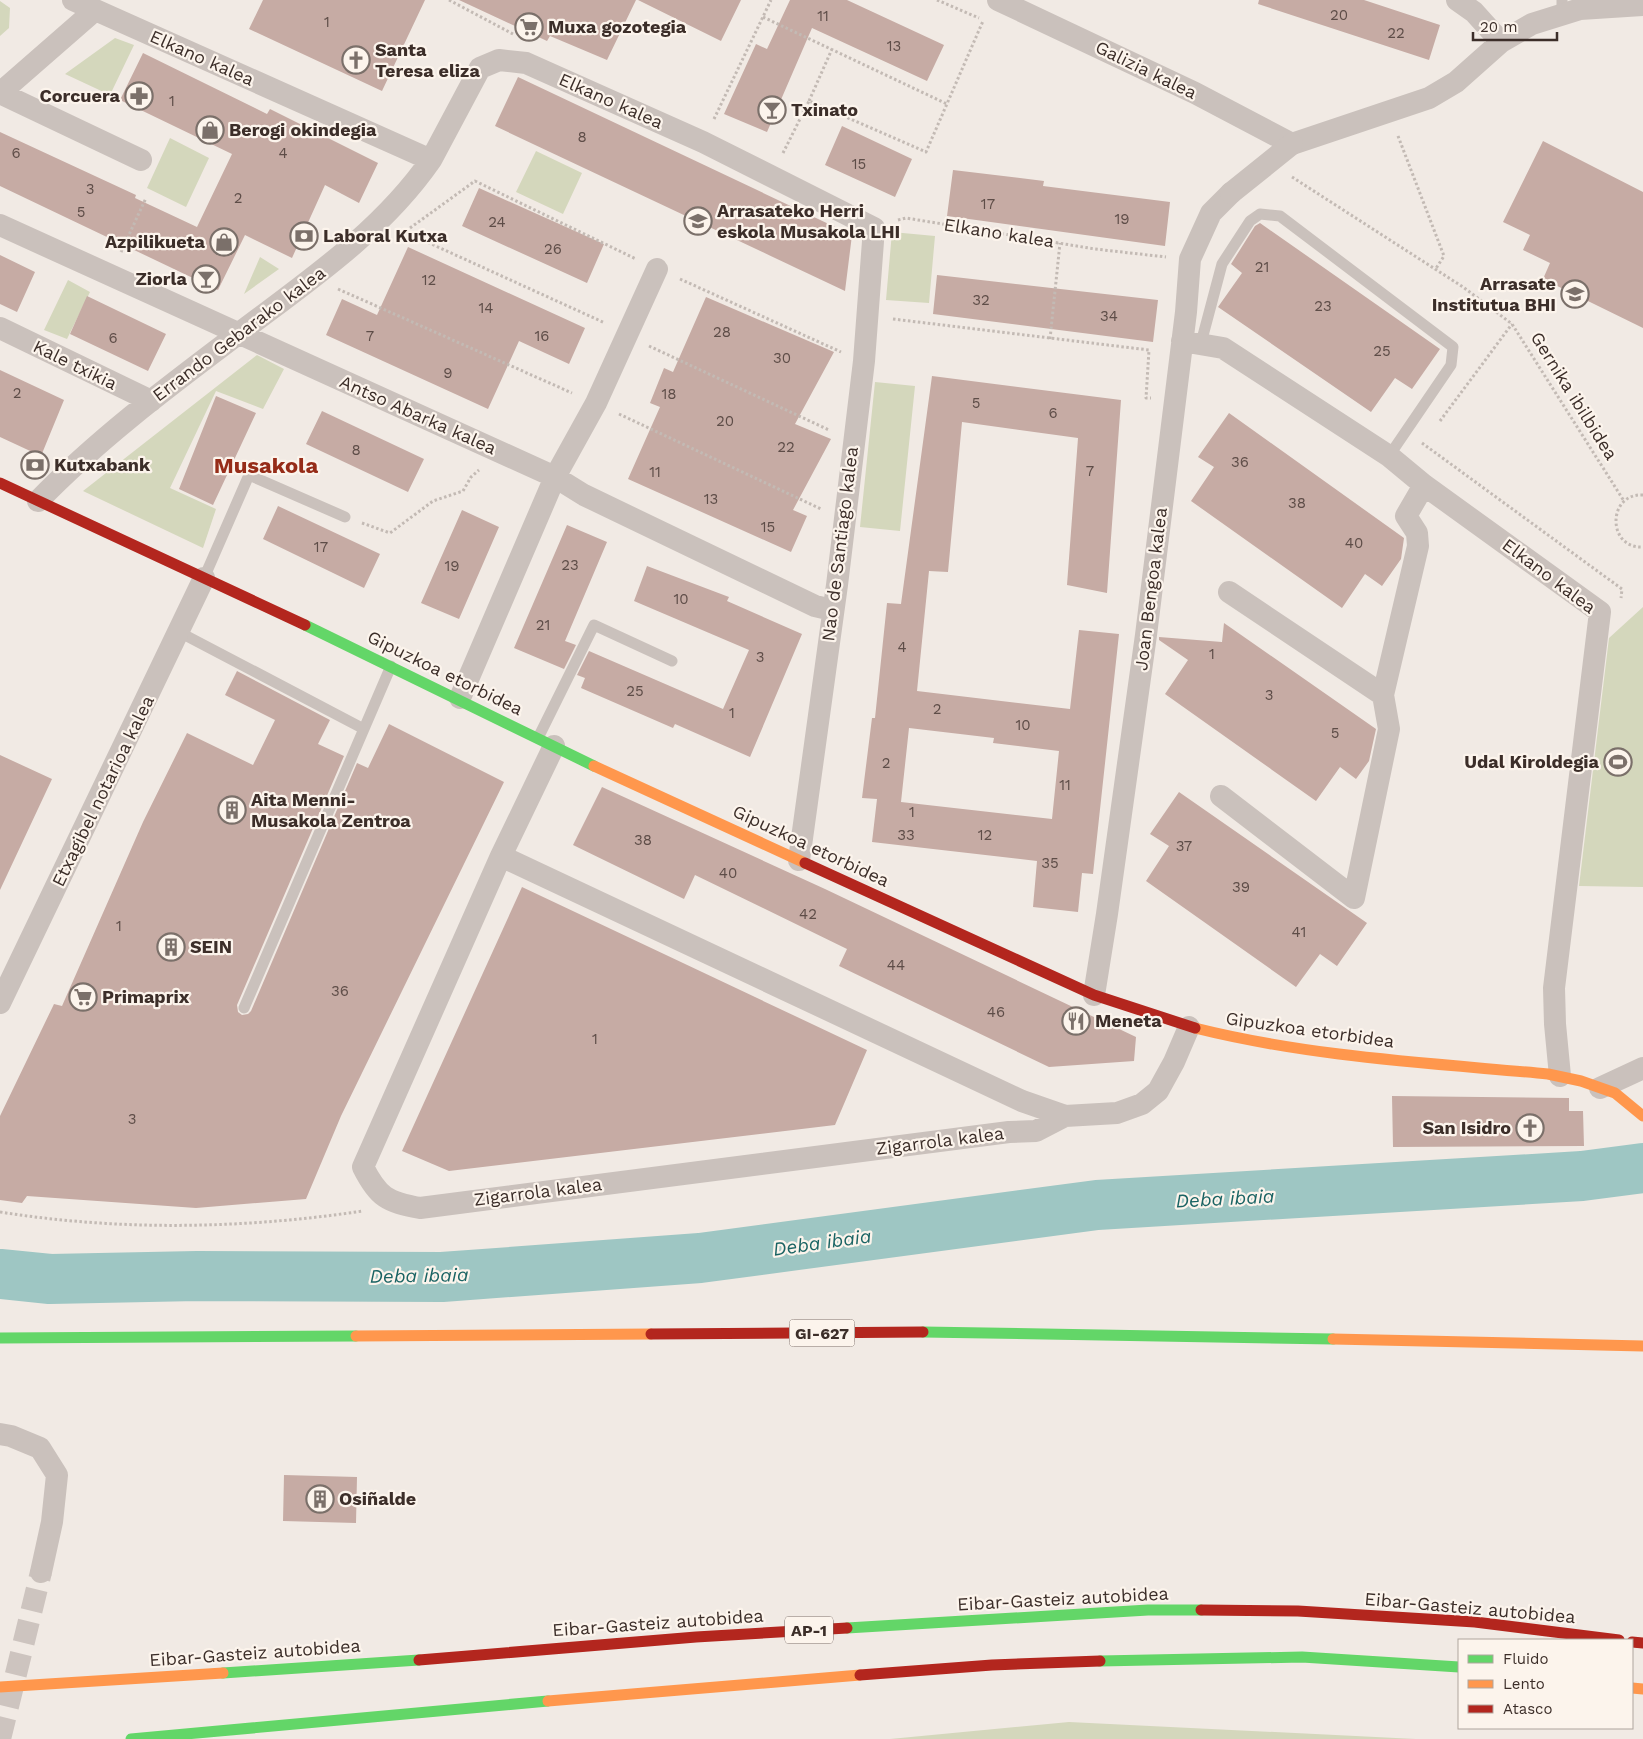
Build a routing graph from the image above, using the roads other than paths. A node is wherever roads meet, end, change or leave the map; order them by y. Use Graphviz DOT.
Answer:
graph roads {
  1 [pos="73,0"];
  2 [pos="998,0"];
  3 [pos="1457,0"];
  4 [pos="1643,5"];
  5 [pos="1562,6"];
  6 [pos="94,11"];
  7 [pos="1501,42"];
  8 [pos="0,93"];
  9 [pos="1292,144"];
  10 [pos="141,160"];
  11 [pos="431,160"];
  12 [pos="0,225"];
  13 [pos="874,228"];
  14 [pos="657,269"];
  15 [pos="0,328"];
  16 [pos="238,334"];
  17 [pos="1191,342"];
  18 [pos="151,401"];
  19 [pos="1389,456"];
  20 [pos="555,477"];
  21 [pos="0,483"];
  22 [pos="1424,485"];
  23 [pos="38,501"];
  24 [pos="345,517"];
  25 [pos="204,578"];
  26 [pos="1229,592"];
  27 [pos="832,610"];
  28 [pos="178,632"];
  29 [pos="672,661"];
  30 [pos="391,666"];
  31 [pos="1383,696"];
  32 [pos="460,698"];
  33 [pos="364,729"];
  34 [pos="546,742"];
  35 [pos="1221,796"];
  36 [pos="501,856"];
  37 [pos="799,860"];
  38 [pos="1094,995"];
  39 [pos="0,1003"];
  40 [pos="244,1008"];
  41 [pos="1189,1027"];
  42 [pos="1643,1068"];
  43 [pos="1560,1076"];
  44 [pos="1600,1088"];
  45 [pos="1065,1116"];
  46 [pos="1643,1116"];
  47 [pos="0,1338"];
  48 [pos="1643,1346"];
  49 [pos="0,1434"];
  50 [pos="41,1572"];
  51 [pos="1611,1639"];
  52 [pos="1458,1667"];
  53 [pos="0,1687"];
  54 [pos="131,1739"];
  1 -- 6 [label="street, Elkano kalea"];
  2 -- 9 [label="street, Galizia kalea"];
  3 -- 7 [label="street"];
  4 -- 5 [label="street, Joan Bengoa kalea"];
  5 -- 7 [label="street, Joan Bengoa kalea"];
  6 -- 8 [label="street"];
  6 -- 11 [label="street, Elkano kalea"];
  7 -- 9 [label="street, Joan Bengoa kalea"];
  8 -- 10 [label="street"];
  9 -- 17 [label="street, Joan Bengoa kalea, bridge"];
  11 -- 13 [label="street, Elkano kalea"];
  11 -- 16 [label="street, Errando Gebarako kalea"];
  12 -- 16 [label="street, Antso Abarka kalea"];
  13 -- 27 [label="street, Nao de Santiago kalea"];
  14 -- 20 [label="street"];
  15 -- 18 [label="street, Kale txikia"];
  16 -- 18 [label="street, Errando Gebarako kalea"];
  16 -- 20 [label="street, Antso Abarka kalea"];
  17 -- 19 [label="street, Elkano kalea"];
  17 -- 19 [label="lane"];
  17 -- 38 [label="street, Joan Bengoa kalea"];
  18 -- 23 [label="street, Errando Gebarako kalea"];
  19 -- 22 [label="street, Elkano kalea"];
  20 -- 27 [label="street, Antso Abarka kalea"];
  20 -- 32 [label="street"];
  21 -- 23 [label="main road, Gipuzkoa etorbidea"];
  22 -- 31 [label="street"];
  22 -- 43 [label="street, Elkano kalea"];
  23 -- 25 [label="main road, Gipuzkoa etorbidea"];
  24 -- 25 [label="lane"];
  25 -- 28 [label="street, Etxagibel notarioa kalea"];
  25 -- 30 [label="main road, Gipuzkoa etorbidea"];
  26 -- 31 [label="street"];
  27 -- 37 [label="street, Nao de Santiago kalea"];
  28 -- 33 [label="lane"];
  28 -- 39 [label="street, Etxagibel notarioa kalea"];
  29 -- 34 [label="lane"];
  30 -- 32 [label="main road, Gipuzkoa etorbidea"];
  30 -- 33 [label="lane"];
  31 -- 35 [label="street"];
  32 -- 34 [label="main road, Gipuzkoa etorbidea"];
  33 -- 40 [label="lane"];
  34 -- 36 [label="street, Zigarrola kalea"];
  34 -- 37 [label="main road, Gipuzkoa etorbidea"];
  36 -- 45 [label="street, Zigarrola kalea"];
  36 -- 45 [label="street, Zigarrola kalea"];
  37 -- 38 [label="main road, Gipuzkoa etorbidea"];
  38 -- 41 [label="main road, Gipuzkoa etorbidea"];
  41 -- 43 [label="main road, Gipuzkoa etorbidea"];
  41 -- 45 [label="street, Zigarrola kalea"];
  42 -- 44 [label="street"];
  43 -- 44 [label="main road, Gipuzkoa etorbidea"];
  44 -- 46 [label="main road, Gipuzkoa etorbidea"];
  47 -- 48 [label="main road, GI-627"];
  49 -- 50 [label="street"];
  51 -- 53 [label="main road, Eibar-Gasteiz autobidea / AP-1"];
  52 -- 54 [label="main road"];
}
